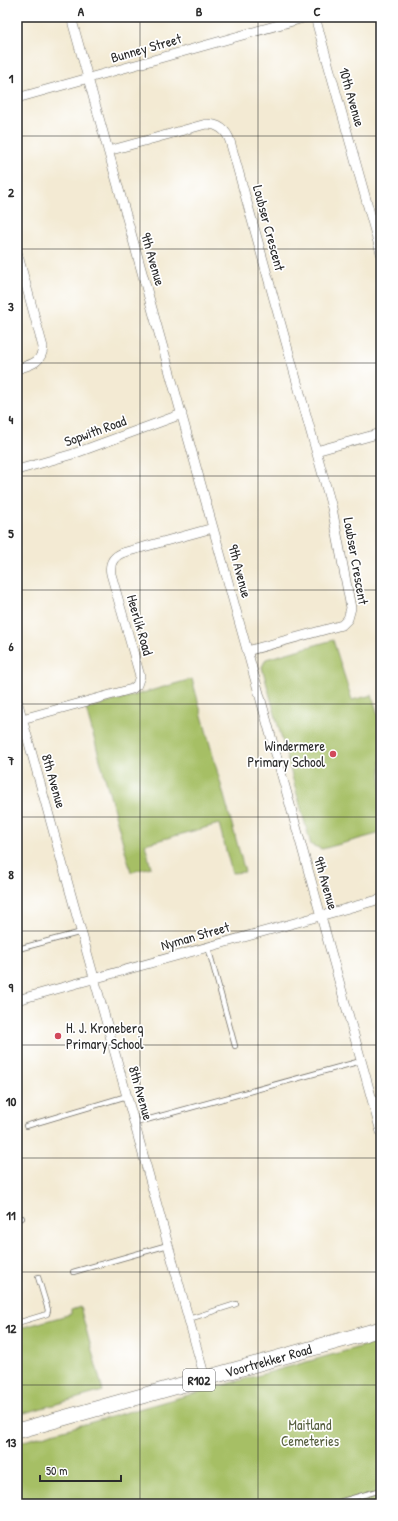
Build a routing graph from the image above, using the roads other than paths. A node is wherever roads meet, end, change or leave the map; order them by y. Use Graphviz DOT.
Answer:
graph roads {
  1 [pos="71,17"];
  2 [pos="307,17"];
  3 [pos="315,17"];
  4 [pos="88,79"];
  5 [pos="17,98"];
  6 [pos="108,151"];
  7 [pos="17,252"];
  8 [pos="381,253"];
  9 [pos="17,369"];
  10 [pos="182,414"];
  11 [pos="381,433"];
  12 [pos="316,451"];
  13 [pos="17,470"];
  14 [pos="213,528"];
  15 [pos="247,651"];
  16 [pos="17,700"];
  17 [pos="20,720"];
  18 [pos="381,898"];
  19 [pos="321,916"];
  20 [pos="82,932"];
  21 [pos="208,947"];
  22 [pos="18,949"];
  23 [pos="95,979"];
  24 [pos="17,1000"];
  25 [pos="235,1046"];
  26 [pos="361,1061"];
  27 [pos="127,1096"];
  28 [pos="377,1099"];
  29 [pos="135,1122"];
  30 [pos="26,1126"];
  31 [pos="381,1132"];
  32 [pos="168,1245"];
  33 [pos="73,1272"];
  34 [pos="38,1277"];
  35 [pos="236,1304"];
  36 [pos="189,1319"];
  37 [pos="17,1323"];
  38 [pos="381,1329"];
  39 [pos="205,1378"];
  40 [pos="17,1431"];
  41 [pos="381,1490"];
  42 [pos="332,1504"];
  1 -- 4 [label="street, 9th Avenue"];
  2 -- 4 [label="street, Bunney Street"];
  3 -- 8 [label="street, 10th Avenue"];
  4 -- 5 [label="street, Bunney Street"];
  4 -- 6 [label="street, 9th Avenue"];
  6 -- 10 [label="street, 9th Avenue"];
  6 -- 12 [label="street, Loubser Crescent"];
  7 -- 9 [label="street"];
  10 -- 13 [label="street, Sopwith Road"];
  10 -- 14 [label="street, 9th Avenue"];
  11 -- 12 [label="street"];
  12 -- 15 [label="street, Loubser Crescent"];
  14 -- 15 [label="street, 9th Avenue"];
  14 -- 17 [label="street, Heerlik Road"];
  15 -- 19 [label="street, 9th Avenue"];
  16 -- 17 [label="street, 8th Avenue"];
  17 -- 20 [label="street, 8th Avenue"];
  18 -- 19 [label="street, Nyman Street"];
  19 -- 21 [label="street, Nyman Street"];
  19 -- 26 [label="street, 9th Avenue"];
  20 -- 22 [label="lane"];
  20 -- 23 [label="street, 8th Avenue"];
  21 -- 23 [label="street, Nyman Street"];
  21 -- 25 [label="lane"];
  23 -- 24 [label="street, Nyman Street"];
  23 -- 27 [label="street, 8th Avenue"];
  26 -- 28 [label="street, 9th Avenue"];
  26 -- 29 [label="lane"];
  27 -- 29 [label="street, 8th Avenue"];
  27 -- 30 [label="lane"];
  28 -- 31 [label="street, 9th Avenue"];
  29 -- 32 [label="street, 8th Avenue"];
  32 -- 33 [label="lane"];
  32 -- 36 [label="street, 8th Avenue"];
  34 -- 37 [label="lane"];
  35 -- 36 [label="lane"];
  36 -- 39 [label="street, 8th Avenue"];
  38 -- 39 [label="main road, Voortrekker Road / R102"];
  39 -- 40 [label="main road, Voortrekker Road / R102"];
  41 -- 42 [label="lane"];
}
